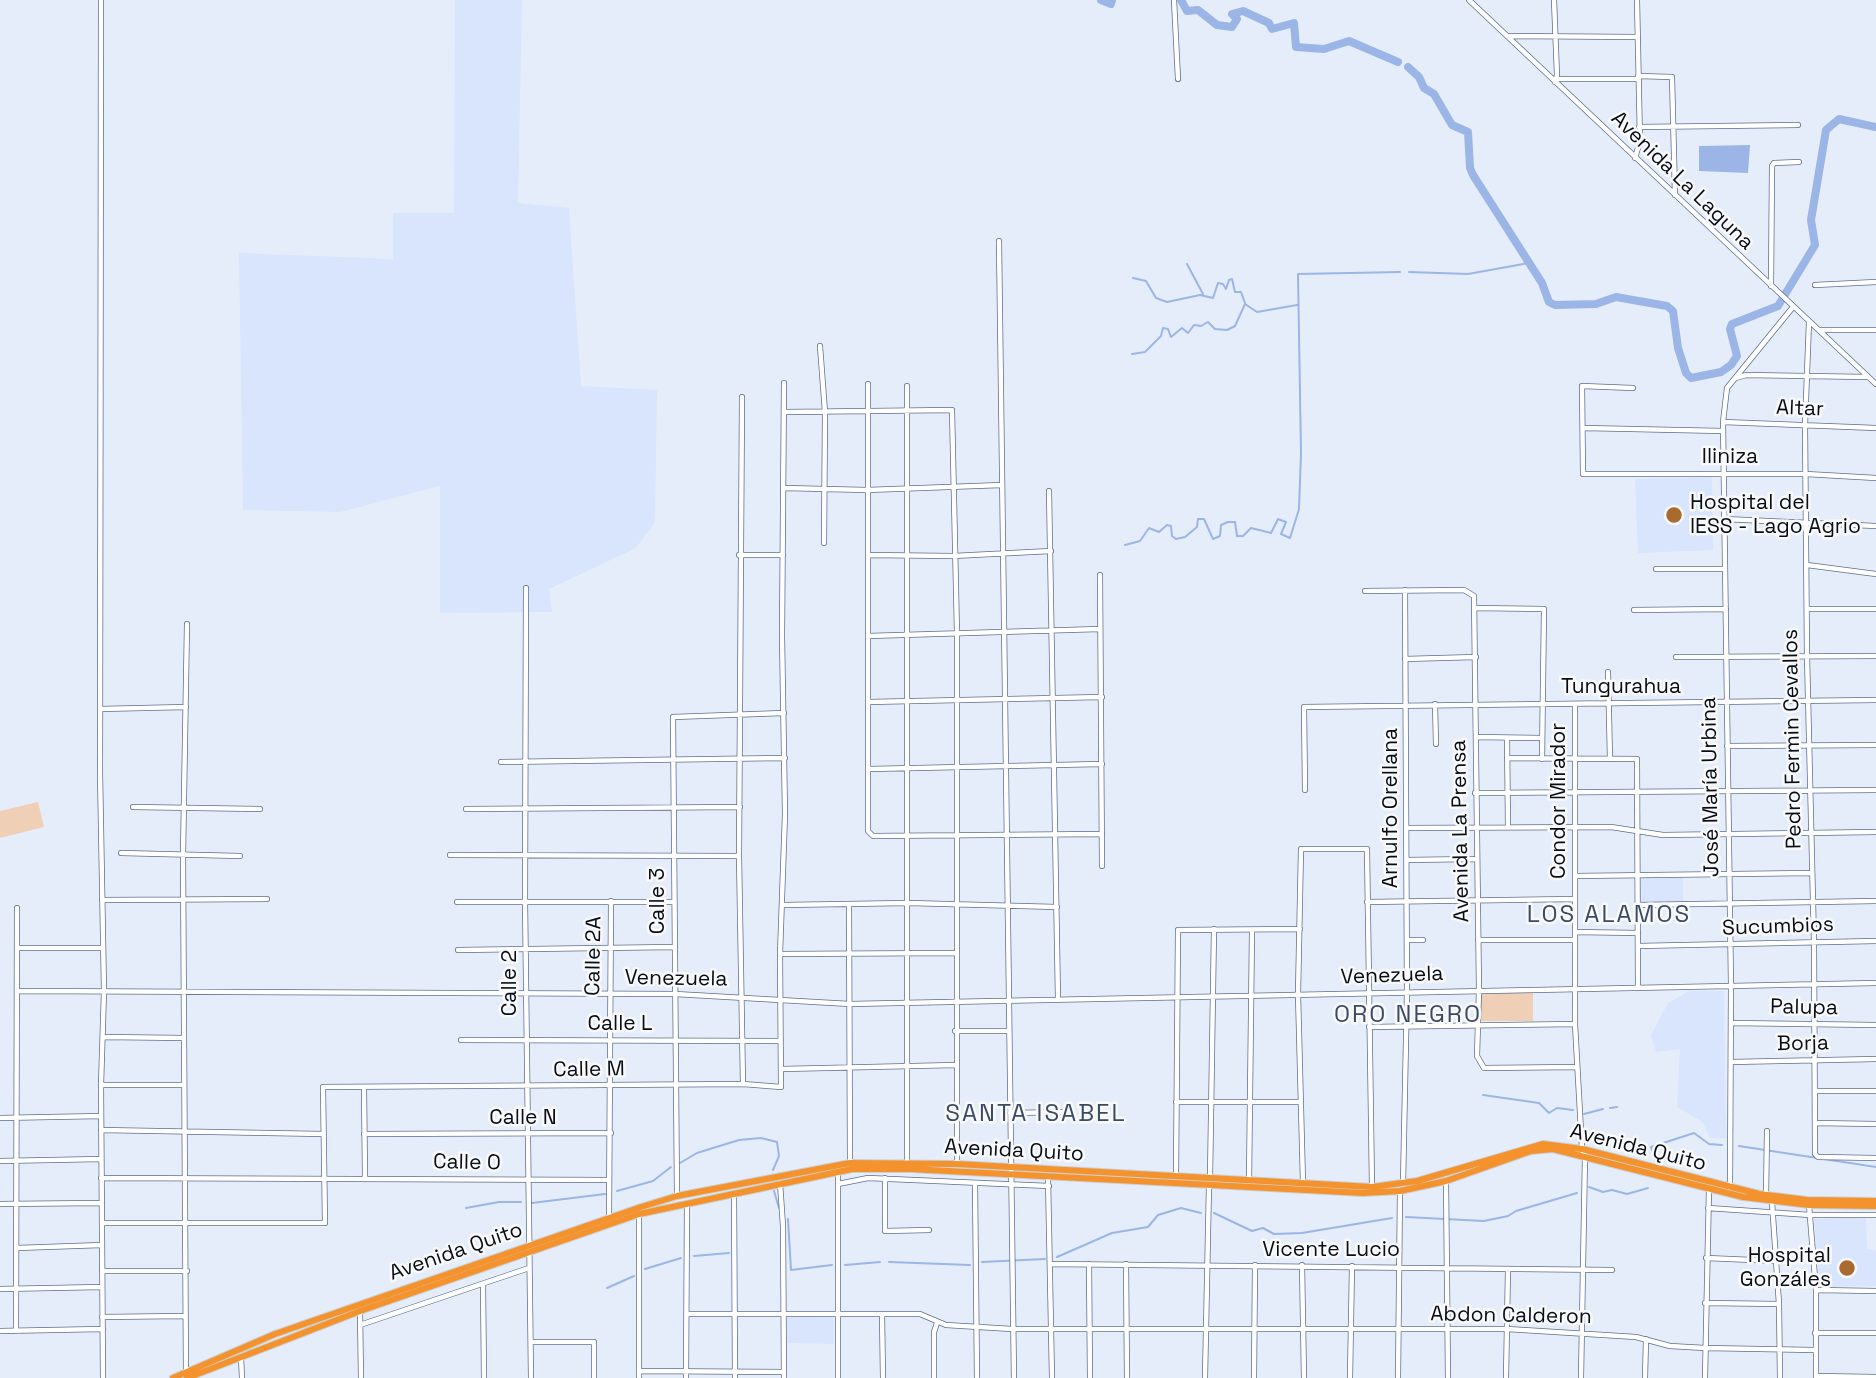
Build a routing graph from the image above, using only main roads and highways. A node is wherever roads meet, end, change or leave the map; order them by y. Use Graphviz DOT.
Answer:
graph roads {
  1 [pos="1583,1153"];
  2 [pos="1011,1173"];
  3 [pos="1210,1182"];
  4 [pos="1401,1188"];
  5 [pos="1876,1203"];
  6 [pos="528,1248"];
  7 [pos="186,1375"];
  8 [pos="173,1378"];
  1 -- 4 [label="highway, Avenida Quito"];
  1 -- 4 [label="highway, Avenida Quito"];
  1 -- 5 [label="highway, Avenida Quito"];
  1 -- 5 [label="highway, Avenida Quito"];
  2 -- 3 [label="highway, Avenida Quito"];
  2 -- 3 [label="highway, Avenida Quito"];
  2 -- 6 [label="highway, Avenida Quito"];
  2 -- 6 [label="highway, Avenida Quito"];
  3 -- 4 [label="highway, Avenida Quito"];
  3 -- 4 [label="highway, Avenida Quito"];
  6 -- 7 [label="highway, Avenida Quito"];
  6 -- 7 [label="highway, Avenida Quito"];
  7 -- 8 [label="highway, Avenida Quito"];
}
